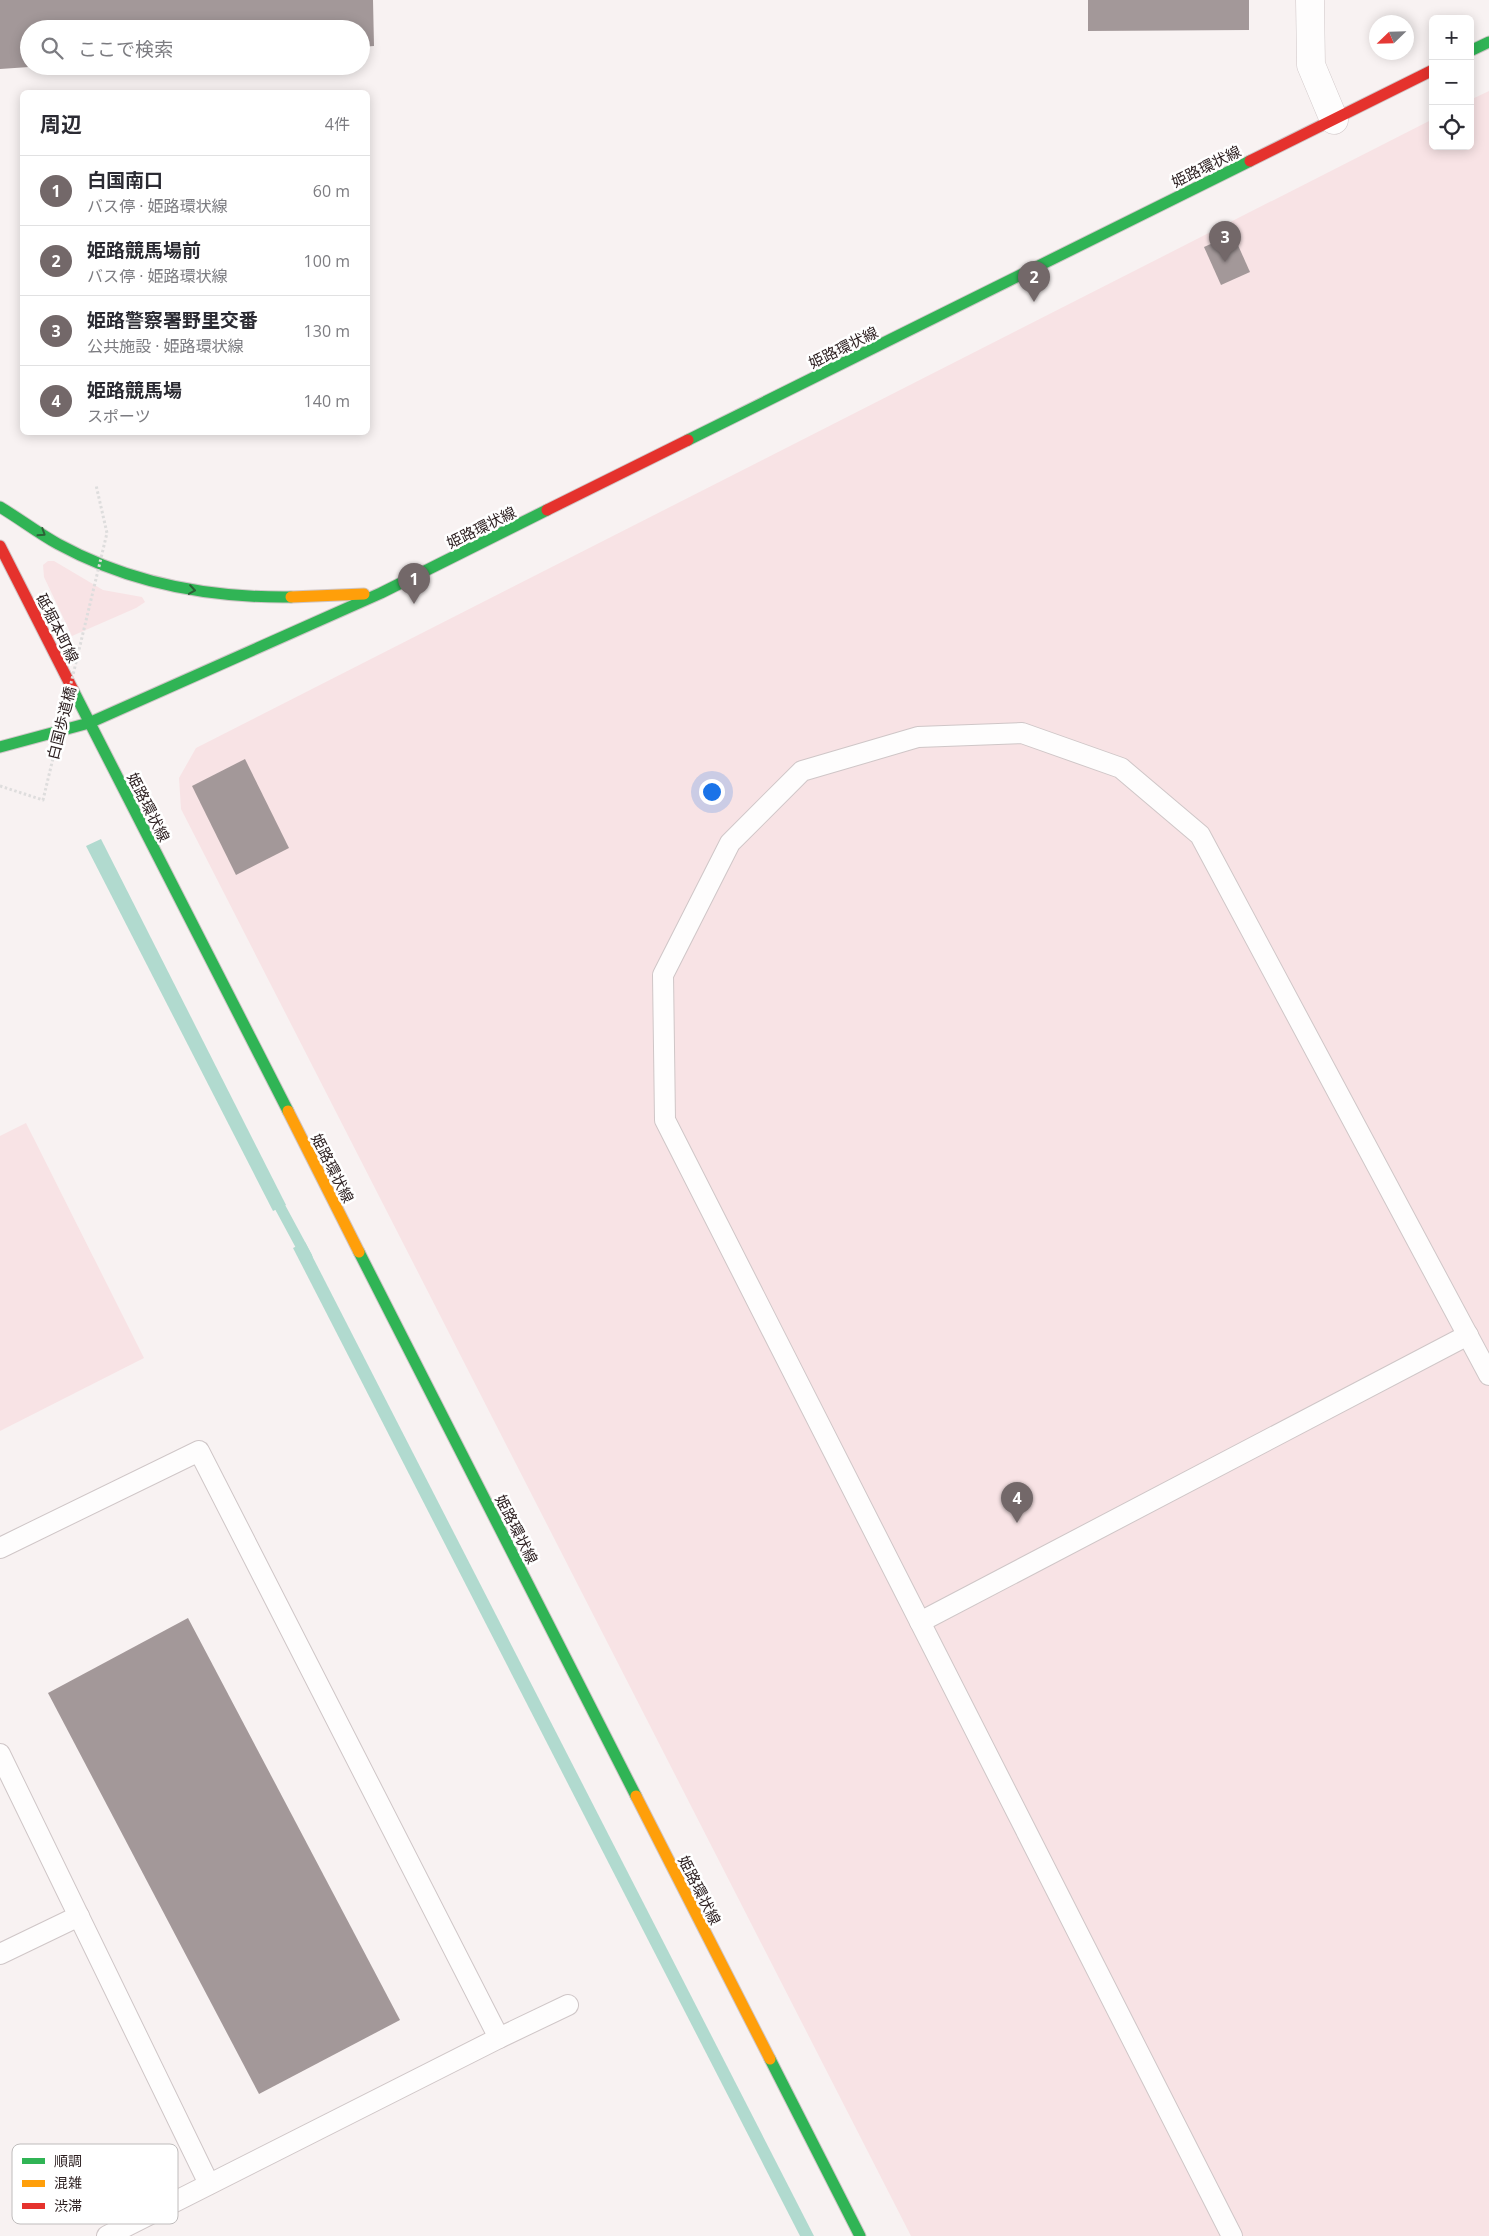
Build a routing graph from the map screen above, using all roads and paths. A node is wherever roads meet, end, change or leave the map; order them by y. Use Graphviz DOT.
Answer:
graph roads {
  1 [pos="1310,0"];
  2 [pos="1489,42"];
  3 [pos="1474,49"];
  4 [pos="1429,72"];
  5 [pos="1334,120"];
  6 [pos="96,486"];
  7 [pos="0,507"];
  8 [pos="0,546"];
  9 [pos="381,593"];
  10 [pos="89,723"];
  11 [pos="0,747"];
  12 [pos="0,786"];
  13 [pos="1468,1335"];
  14 [pos="1489,1375"];
  15 [pos="0,1548"];
  16 [pos="920,1622"];
  17 [pos="0,1754"];
  18 [pos="79,1916"];
  19 [pos="0,1954"];
  20 [pos="568,2005"];
  21 [pos="499,2038"];
  22 [pos="210,2184"];
  23 [pos="178,2200"];
  24 [pos="131,2224"];
  25 [pos="107,2236"];
  26 [pos="860,2236"];
  27 [pos="1232,2236"];
  1 -- 5 [label="street"];
  2 -- 3 [label="main road"];
  4 -- 5 [label="main road, 姫路環状線"];
  5 -- 9 [label="main road, 姫路環状線"];
  6 -- 12 [label="path, 白国歩道橋, bridge"];
  7 -- 9 [label="main road, one-way"];
  8 -- 10 [label="main road, 砥堀本町線"];
  9 -- 10 [label="main road, 姫路環状線"];
  10 -- 11 [label="main road"];
  10 -- 26 [label="main road, 姫路環状線"];
  13 -- 14 [label="lane"];
  13 -- 16 [label="lane"];
  13 -- 16 [label="lane"];
  15 -- 21 [label="lane"];
  16 -- 27 [label="lane"];
  17 -- 18 [label="lane"];
  18 -- 19 [label="lane"];
  18 -- 22 [label="lane"];
  20 -- 21 [label="lane"];
  21 -- 22 [label="lane"];
  22 -- 23 [label="lane"];
  24 -- 25 [label="lane"];
}
